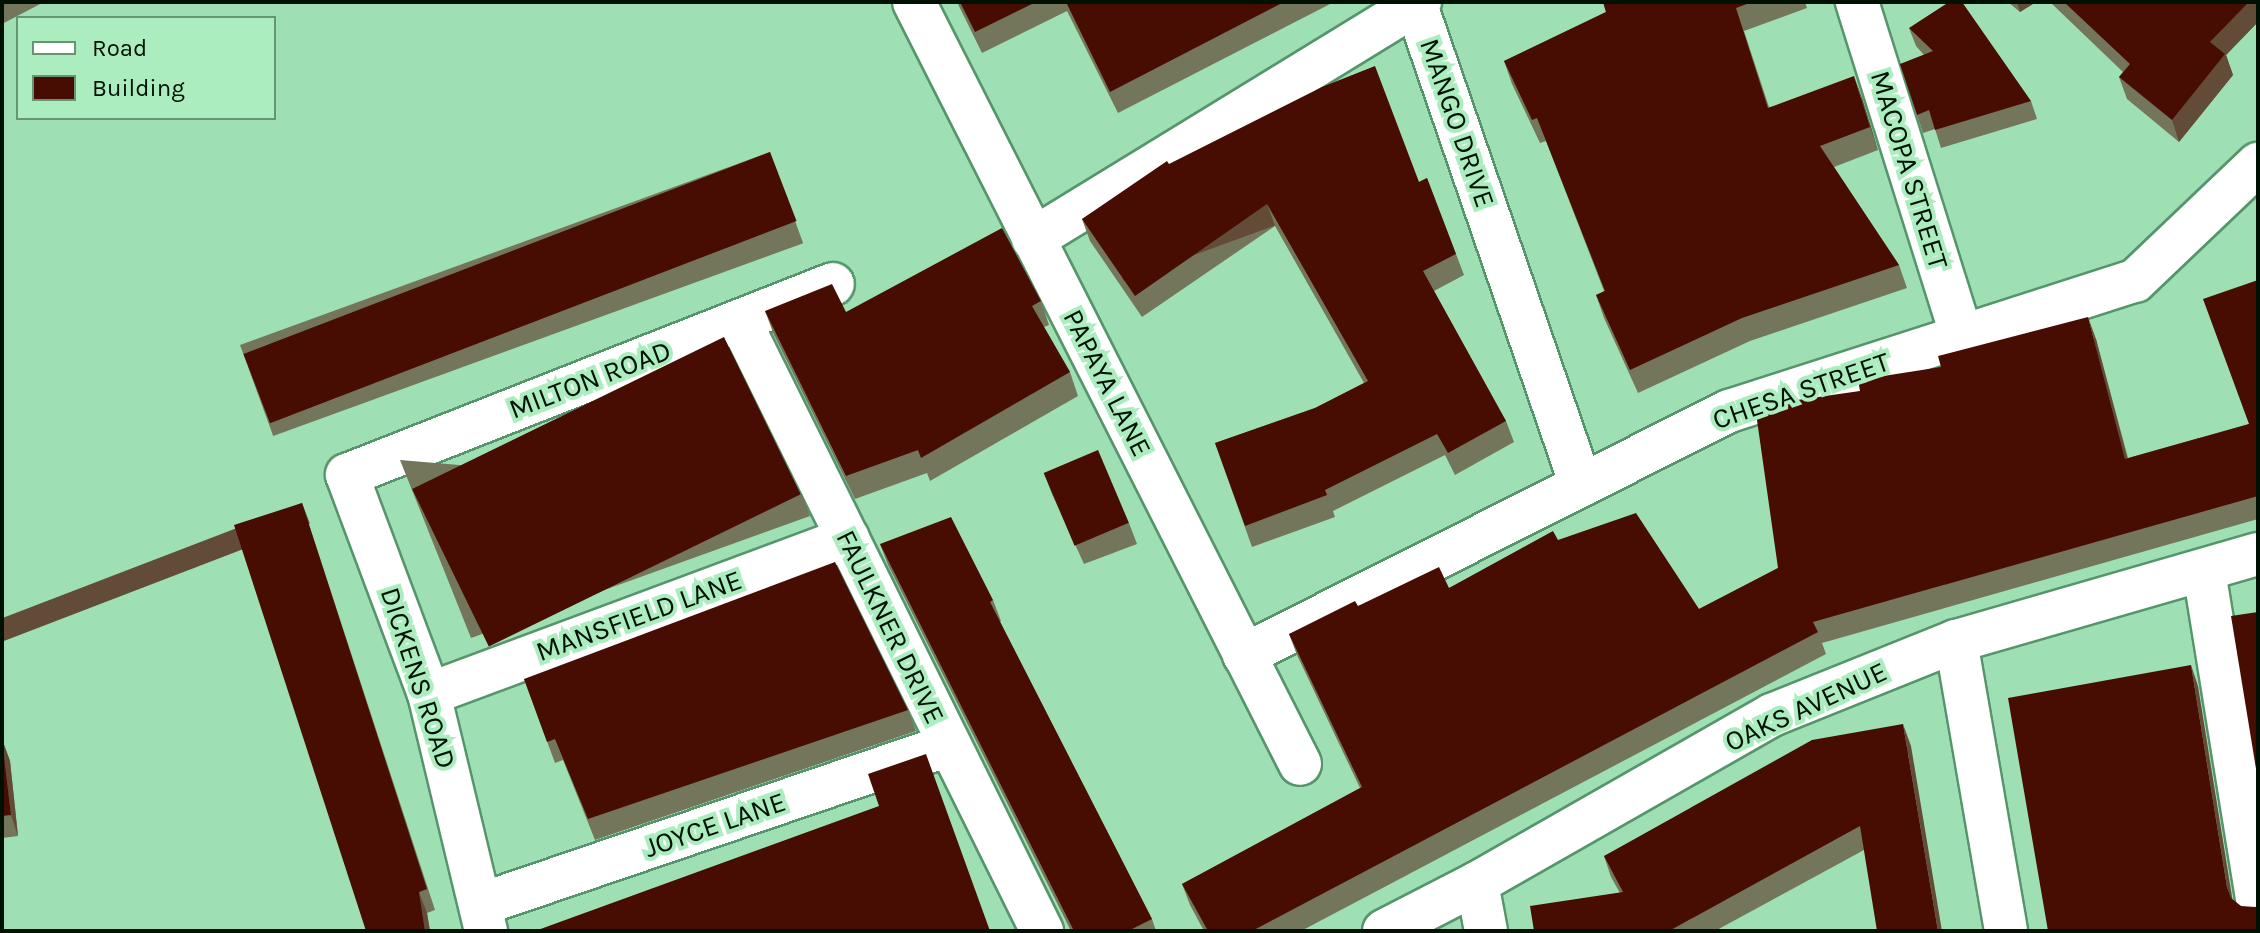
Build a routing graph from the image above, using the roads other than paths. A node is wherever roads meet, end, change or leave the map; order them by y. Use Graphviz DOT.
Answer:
graph roads {
  1 [pos="914,2"];
  2 [pos="1857,2"];
  3 [pos="1418,3"];
  4 [pos="2258,164"];
  5 [pos="1033,239"];
  6 [pos="833,284"];
  7 [pos="740,321"];
  8 [pos="1962,338"];
  9 [pos="347,475"];
  10 [pos="1581,485"];
  11 [pos="848,538"];
  12 [pos="2258,554"];
  13 [pos="2204,571"];
  14 [pos="1956,641"];
  15 [pos="1244,655"];
  16 [pos="429,694"];
  17 [pos="947,746"];
  18 [pos="1300,764"];
  19 [pos="1477,883"];
  20 [pos="2258,905"];
  21 [pos="484,917"];
  22 [pos="1042,931"];
  23 [pos="1384,931"];
  24 [pos="1486,931"];
  25 [pos="2006,931"];
  1 -- 5 [label="street, PAPAYA LANE"];
  2 -- 8 [label="street, MACOPA STREET"];
  3 -- 5 [label="street, MANGO DRIVE"];
  3 -- 10 [label="street, MANGO DRIVE"];
  4 -- 8 [label="street, CHESA STREET"];
  5 -- 15 [label="street, PAPAYA LANE"];
  6 -- 7 [label="street, MILTON ROAD"];
  7 -- 9 [label="street, MILTON ROAD"];
  7 -- 11 [label="street, FAULKNER DRIVE"];
  8 -- 10 [label="street, CHESA STREET"];
  9 -- 16 [label="street, DICKENS ROAD"];
  10 -- 15 [label="street, CHESA STREET"];
  11 -- 16 [label="street, MANSFIELD LANE"];
  11 -- 17 [label="street, FAULKNER DRIVE"];
  12 -- 13 [label="street, OAKS AVENUE"];
  13 -- 14 [label="street, OAKS AVENUE"];
  13 -- 20 [label="street"];
  14 -- 19 [label="street, OAKS AVENUE"];
  14 -- 25 [label="street"];
  15 -- 18 [label="street, PAPAYA LANE"];
  16 -- 21 [label="street, DICKENS ROAD"];
  17 -- 21 [label="street, JOYCE LANE"];
  17 -- 22 [label="street, FAULKNER DRIVE"];
  19 -- 23 [label="street, OAKS AVENUE"];
  19 -- 24 [label="street"];
}
